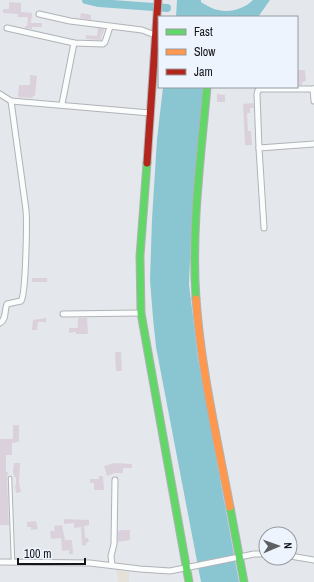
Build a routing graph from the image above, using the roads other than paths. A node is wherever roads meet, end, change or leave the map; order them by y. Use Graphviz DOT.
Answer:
graph roads {
  1 [pos="158,0"];
  2 [pos="39,14"];
  3 [pos="110,27"];
  4 [pos="7,28"];
  5 [pos="155,32"];
  6 [pos="74,43"];
  7 [pos="207,88"];
  8 [pos="313,89"];
  9 [pos="0,94"];
  10 [pos="11,101"];
  11 [pos="314,101"];
  12 [pos="62,104"];
  13 [pos="150,113"];
  14 [pos="314,144"];
  15 [pos="259,148"];
  16 [pos="264,228"];
  17 [pos="141,313"];
  18 [pos="63,314"];
  19 [pos="0,322"];
  20 [pos="10,478"];
  21 [pos="115,480"];
  22 [pos="258,554"];
  23 [pos="298,557"];
  24 [pos="240,558"];
  25 [pos="314,560"];
  26 [pos="0,562"];
  27 [pos="13,562"];
  28 [pos="112,565"];
  29 [pos="189,568"];
  30 [pos="189,582"];
  31 [pos="244,582"];
  1 -- 5 [label="main road"];
  2 -- 3 [label="street"];
  3 -- 5 [label="street"];
  3 -- 6 [label="street"];
  4 -- 6 [label="street"];
  5 -- 13 [label="main road"];
  6 -- 12 [label="street"];
  7 -- 24 [label="main road"];
  8 -- 11 [label="street"];
  8 -- 15 [label="street"];
  9 -- 10 [label="street"];
  10 -- 12 [label="street"];
  10 -- 19 [label="street"];
  12 -- 13 [label="street"];
  13 -- 17 [label="main road"];
  14 -- 15 [label="street"];
  15 -- 16 [label="street"];
  17 -- 18 [label="street"];
  17 -- 29 [label="main road"];
  20 -- 27 [label="lane"];
  21 -- 28 [label="street"];
  22 -- 24 [label="street"];
  23 -- 25 [label="street"];
  24 -- 29 [label="street"];
  24 -- 31 [label="main road"];
  26 -- 27 [label="street"];
  27 -- 28 [label="street"];
  28 -- 29 [label="street"];
  29 -- 30 [label="main road"];
}
